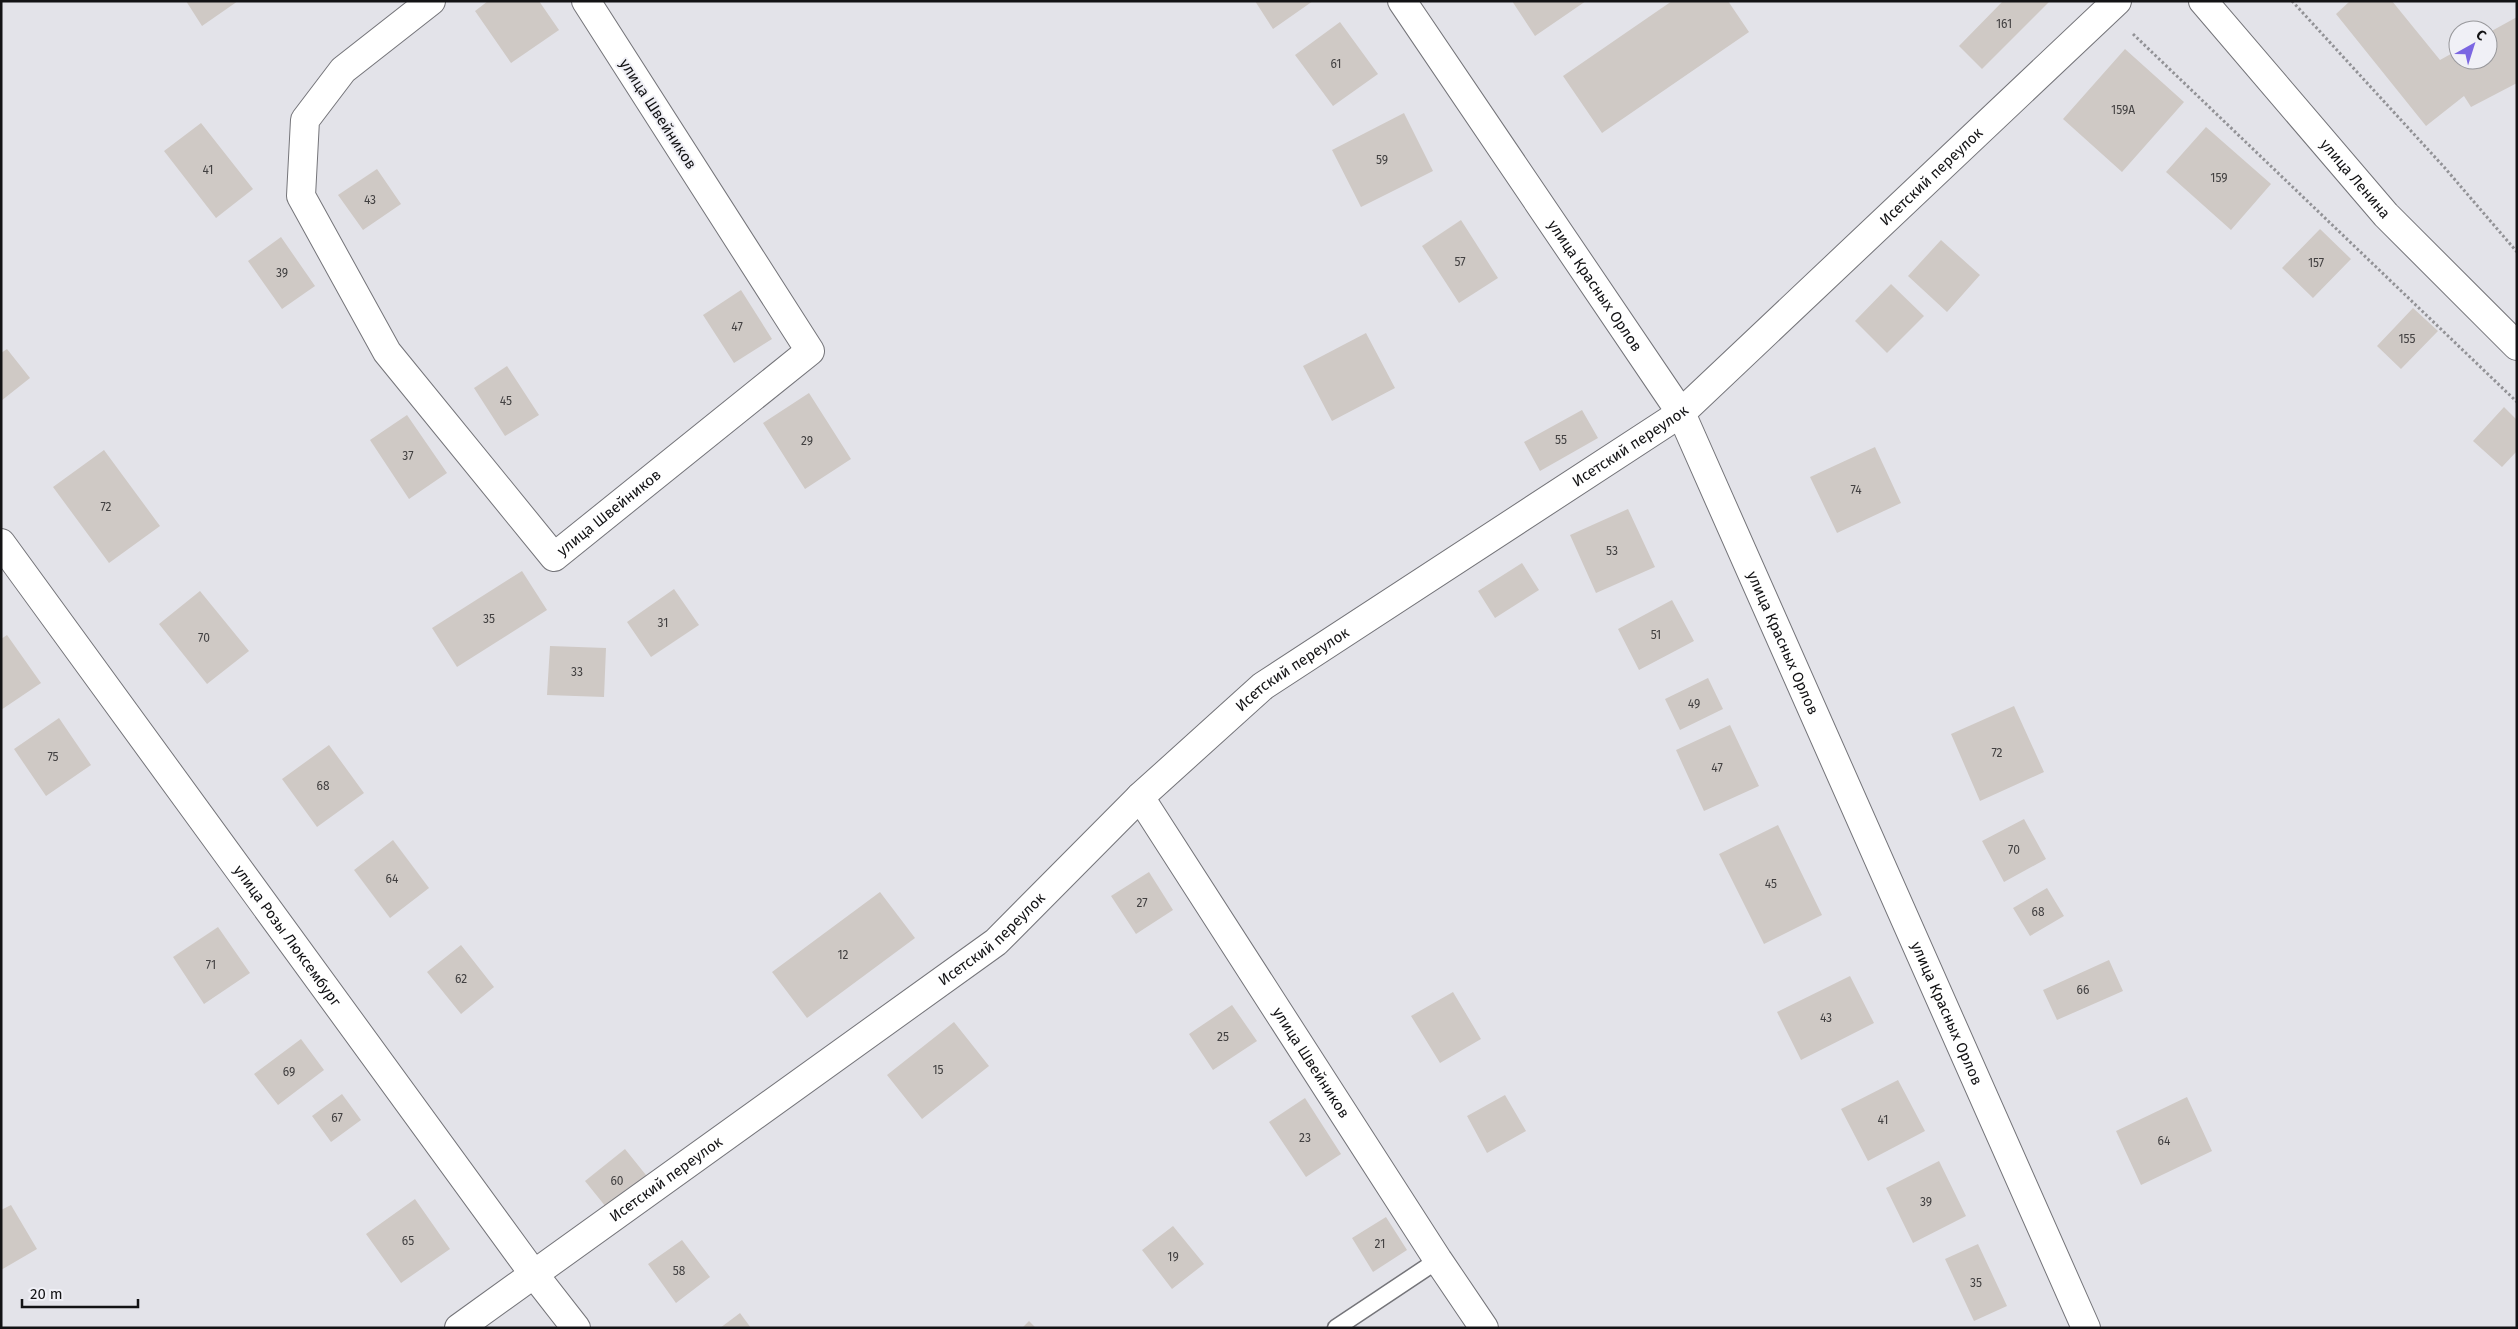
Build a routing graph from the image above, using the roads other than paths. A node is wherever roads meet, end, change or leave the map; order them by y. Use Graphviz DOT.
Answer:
graph roads {
  1 [pos="431,1"];
  2 [pos="586,1"];
  3 [pos="1402,1"];
  4 [pos="2203,1"];
  5 [pos="2113,6"];
  6 [pos="2517,346"];
  7 [pos="1681,413"];
  8 [pos="1,543"];
  9 [pos="1140,797"];
  10 [pos="1438,1260"];
  11 [pos="533,1273"];
  12 [pos="459,1328"];
  13 [pos="576,1328"];
  14 [pos="1336,1328"];
  15 [pos="1484,1328"];
  16 [pos="2086,1328"];
  1 -- 2 [label="street, улица Швейников"];
  3 -- 7 [label="street, улица Красных Орлов"];
  4 -- 6 [label="street, улица Ленина"];
  5 -- 7 [label="street, Исетский переулок"];
  7 -- 9 [label="street, Исетский переулок"];
  7 -- 16 [label="street, улица Красных Орлов"];
  8 -- 11 [label="street, улица Розы Люксембург"];
  9 -- 10 [label="street, улица Швейников"];
  9 -- 11 [label="street, Исетский переулок"];
  10 -- 14 [label="lane"];
  10 -- 15 [label="street, улица Швейников"];
  11 -- 12 [label="street, Исетский переулок"];
  11 -- 13 [label="street, улица Розы Люксембург"];
}
